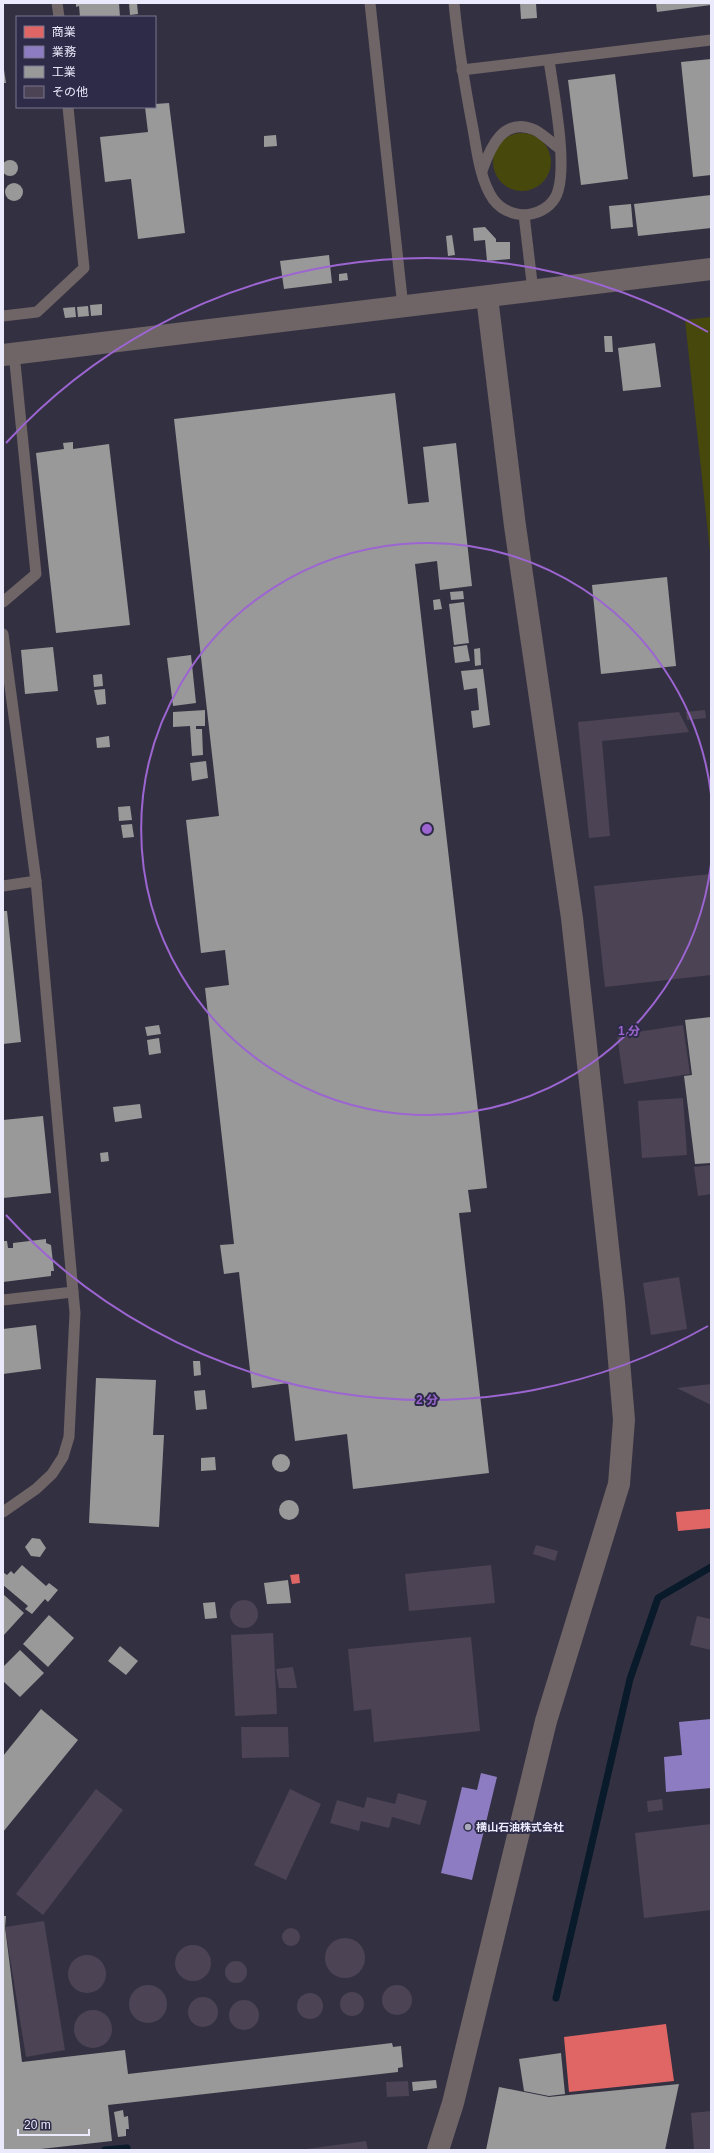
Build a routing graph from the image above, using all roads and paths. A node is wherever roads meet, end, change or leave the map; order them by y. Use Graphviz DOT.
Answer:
graph roads {
  1 [pos="57,3"];
  2 [pos="370,3"];
  3 [pos="454,3"];
  4 [pos="59,16"];
  5 [pos="711,40"];
  6 [pos="549,60"];
  7 [pos="462,70"];
  8 [pos="68,108"];
  9 [pos="560,149"];
  10 [pos="482,172"];
  11 [pos="524,215"];
  12 [pos="711,269"];
  13 [pos="533,291"];
  14 [pos="487,297"];
  15 [pos="404,307"];
  16 [pos="3,316"];
  17 [pos="8,354"];
  18 [pos="3,602"];
  19 [pos="3,634"];
  20 [pos="36,882"];
  21 [pos="3,886"];
  22 [pos="73,1292"];
  23 [pos="3,1300"];
  24 [pos="3,1512"];
  25 [pos="438,2150"];
  1 -- 4 [label="lane"];
  2 -- 15 [label="lane"];
  3 -- 7 [label="lane"];
  5 -- 6 [label="lane"];
  6 -- 7 [label="lane"];
  6 -- 9 [label="lane"];
  7 -- 10 [label="lane"];
  8 -- 16 [label="lane"];
  9 -- 10 [label="lane"];
  9 -- 11 [label="lane"];
  10 -- 11 [label="lane"];
  11 -- 13 [label="lane"];
  12 -- 13 [label="street"];
  13 -- 14 [label="street"];
  14 -- 15 [label="street"];
  14 -- 25 [label="street"];
  15 -- 17 [label="street"];
  17 -- 18 [label="lane"];
  19 -- 20 [label="lane"];
  20 -- 21 [label="lane"];
  20 -- 22 [label="lane"];
  22 -- 23 [label="lane"];
  22 -- 24 [label="lane"];
}
